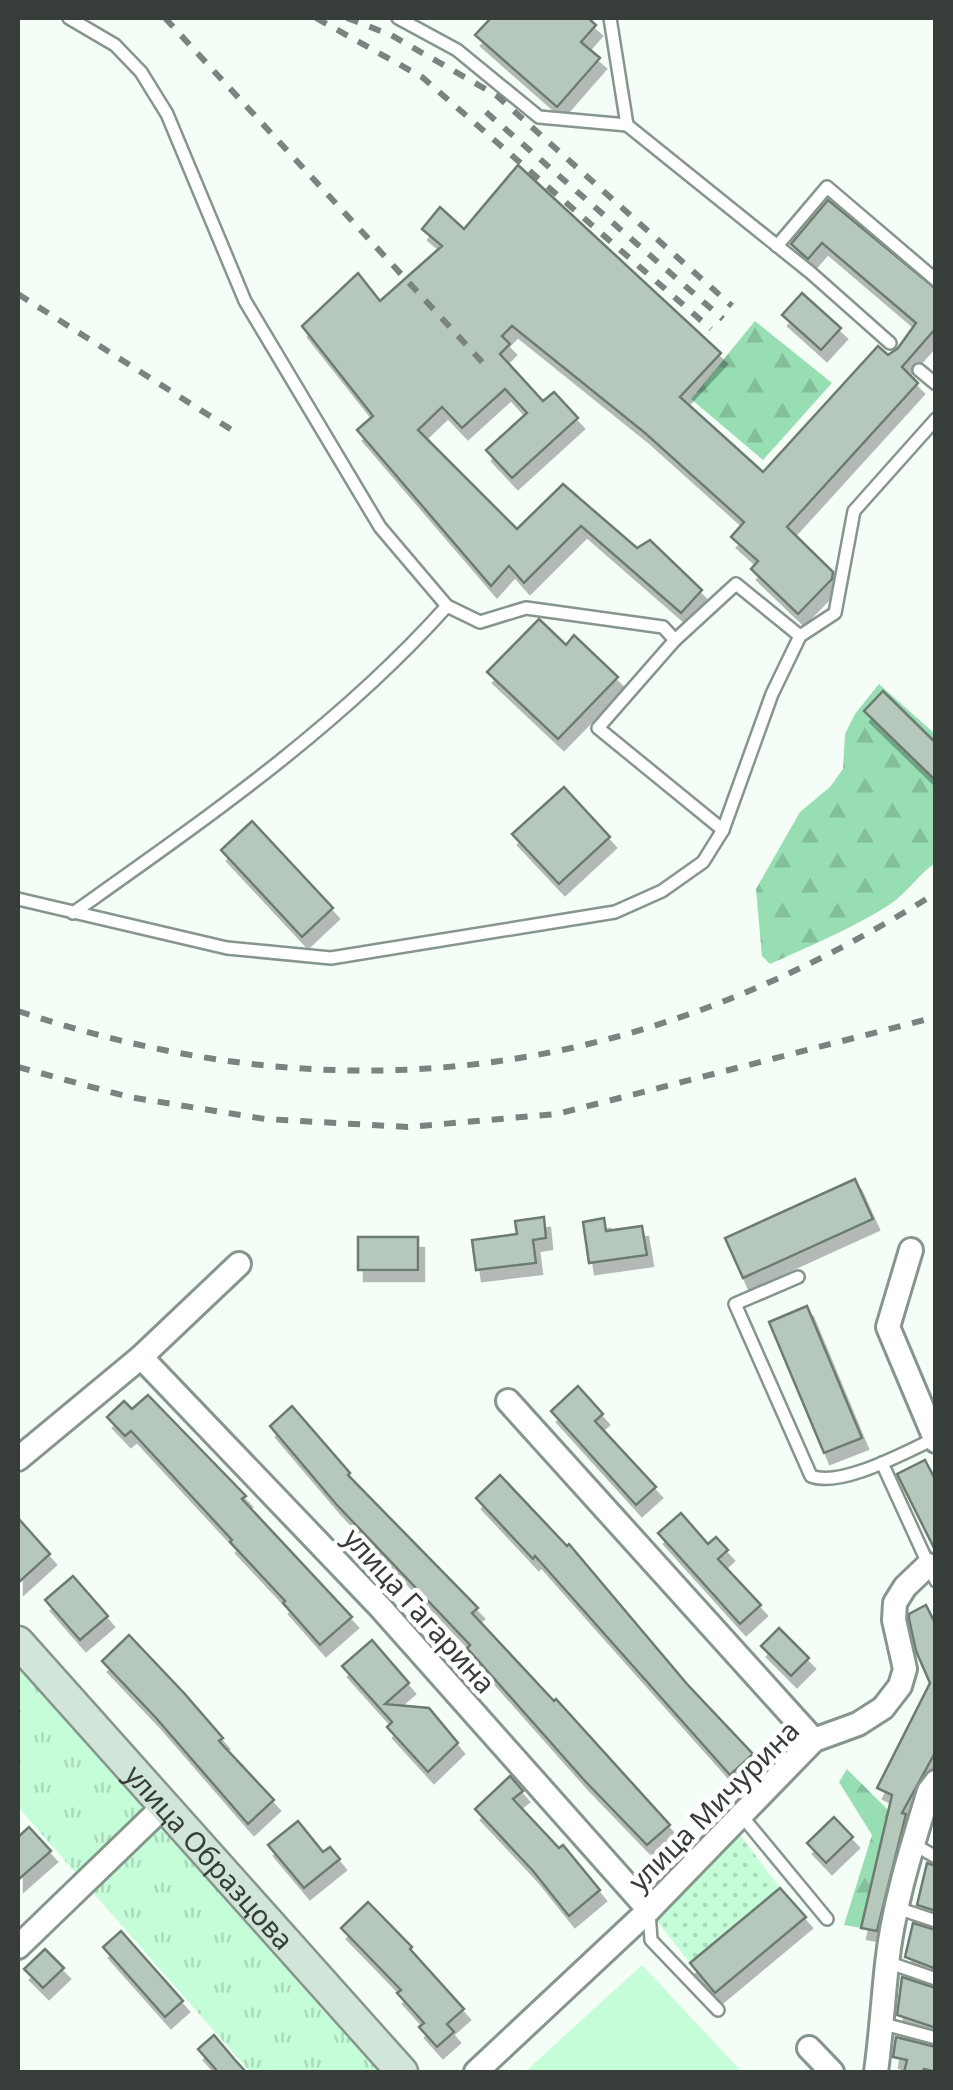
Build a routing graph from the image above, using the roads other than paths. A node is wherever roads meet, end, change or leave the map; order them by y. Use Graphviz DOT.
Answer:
graph roads {
  1 [pos="69,18"];
  2 [pos="398,18"];
  3 [pos="610,18"];
  4 [pos="627,125"];
  5 [pos="777,246"];
  6 [pos="936,280"];
  7 [pos="890,343"];
  8 [pos="919,370"];
  9 [pos="935,383"];
  10 [pos="936,419"];
  11 [pos="447,606"];
  12 [pos="800,636"];
  13 [pos="675,640"];
  14 [pos="723,830"];
  15 [pos="18,898"];
  16 [pos="73,913"];
  17 [pos="911,1250"];
  18 [pos="239,1264"];
  19 [pos="798,1278"];
  20 [pos="140,1357"];
  21 [pos="508,1401"];
  22 [pos="932,1426"];
  23 [pos="18,1459"];
  24 [pos="882,1462"];
  25 [pos="932,1573"];
  26 [pos="18,1642"];
  27 [pos="814,1740"];
  28 [pos="933,1789"];
  29 [pos="165,1806"];
  30 [pos="740,1815"];
  31 [pos="913,1844"];
  32 [pos="936,1856"];
  33 [pos="898,1908"];
  34 [pos="648,1910"];
  35 [pos="827,1919"];
  36 [pos="936,1921"];
  37 [pos="18,1946"];
  38 [pos="887,1962"];
  39 [pos="936,1979"];
  40 [pos="718,2010"];
  41 [pos="884,2024"];
  42 [pos="936,2038"];
  43 [pos="809,2048"];
  44 [pos="402,2072"];
  45 [pos="476,2072"];
  46 [pos="832,2072"];
  47 [pos="876,2072"];
  1 -- 11 [label="lane"];
  2 -- 4 [label="lane"];
  3 -- 4 [label="lane"];
  4 -- 5 [label="lane"];
  5 -- 6 [label="lane"];
  5 -- 7 [label="lane"];
  8 -- 9 [label="lane"];
  10 -- 12 [label="lane"];
  11 -- 13 [label="lane"];
  11 -- 16 [label="lane"];
  12 -- 13 [label="lane"];
  12 -- 14 [label="lane"];
  13 -- 14 [label="lane"];
  14 -- 16 [label="lane"];
  15 -- 16 [label="lane"];
  17 -- 22 [label="street"];
  18 -- 20 [label="street"];
  19 -- 24 [label="lane"];
  20 -- 23 [label="street"];
  20 -- 34 [label="street, улица Гагарина"];
  21 -- 27 [label="street"];
  22 -- 24 [label="lane"];
  24 -- 25 [label="lane"];
  25 -- 27 [label="street, улица Мичурина"];
  26 -- 29 [label="street, улица Образцова"];
  27 -- 30 [label="street, улица Мичурина"];
  28 -- 31 [label="street"];
  29 -- 37 [label="street"];
  29 -- 44 [label="street, улица Образцова"];
  30 -- 34 [label="street, улица Мичурина"];
  30 -- 35 [label="lane"];
  31 -- 32 [label="lane"];
  31 -- 33 [label="street"];
  33 -- 36 [label="lane"];
  33 -- 38 [label="street"];
  34 -- 40 [label="lane"];
  34 -- 45 [label="street, улица Мичурина"];
  38 -- 39 [label="lane"];
  38 -- 41 [label="street"];
  41 -- 42 [label="lane"];
  41 -- 47 [label="street"];
  43 -- 46 [label="street"];
}
